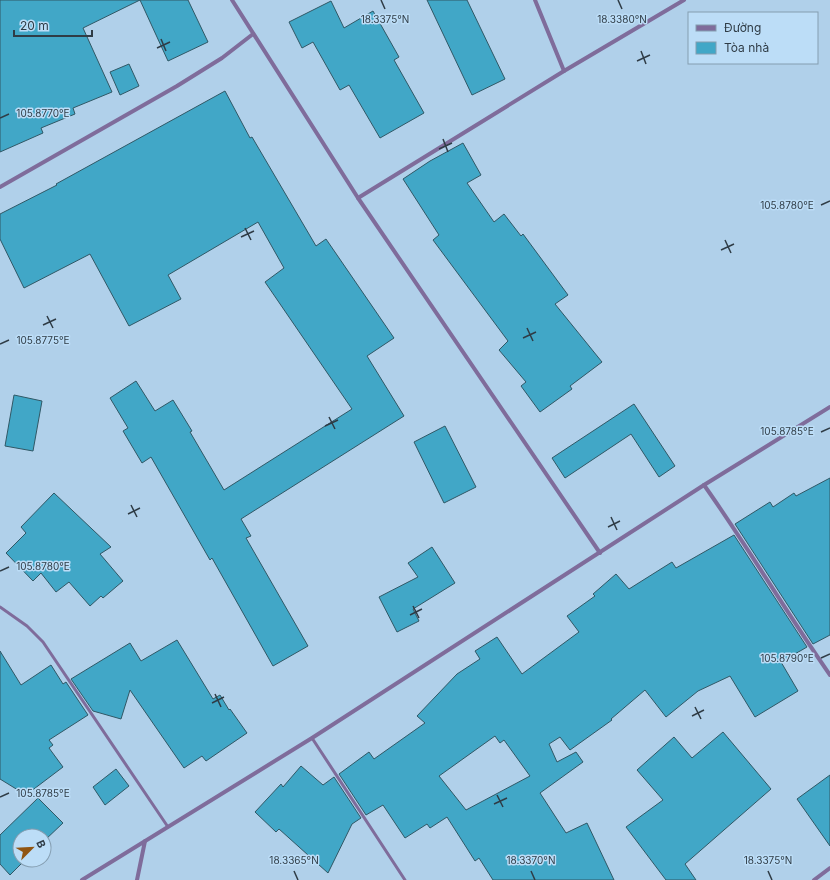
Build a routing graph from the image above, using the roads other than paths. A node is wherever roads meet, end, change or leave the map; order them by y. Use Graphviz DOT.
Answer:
graph roads {
  1 [pos="232,0"];
  2 [pos="535,0"];
  3 [pos="684,0"];
  4 [pos="253,34"];
  5 [pos="564,71"];
  6 [pos="0,187"];
  7 [pos="358,198"];
  8 [pos="830,407"];
  9 [pos="704,485"];
  10 [pos="600,553"];
  11 [pos="0,607"];
  12 [pos="830,675"];
  13 [pos="312,738"];
  14 [pos="168,827"];
  15 [pos="145,841"];
  16 [pos="830,868"];
  17 [pos="82,880"];
  18 [pos="137,880"];
  19 [pos="405,880"];
  20 [pos="814,880"];
  1 -- 4 [label="street"];
  2 -- 5 [label="street"];
  3 -- 5 [label="street"];
  4 -- 6 [label="street"];
  4 -- 7 [label="street"];
  5 -- 7 [label="street"];
  7 -- 10 [label="street"];
  8 -- 9 [label="street"];
  9 -- 10 [label="street"];
  9 -- 12 [label="street"];
  10 -- 13 [label="street"];
  11 -- 14 [label="lane"];
  13 -- 14 [label="street"];
  13 -- 19 [label="lane"];
  14 -- 15 [label="street"];
  15 -- 17 [label="street"];
  15 -- 18 [label="street"];
  16 -- 20 [label="street"];
}
